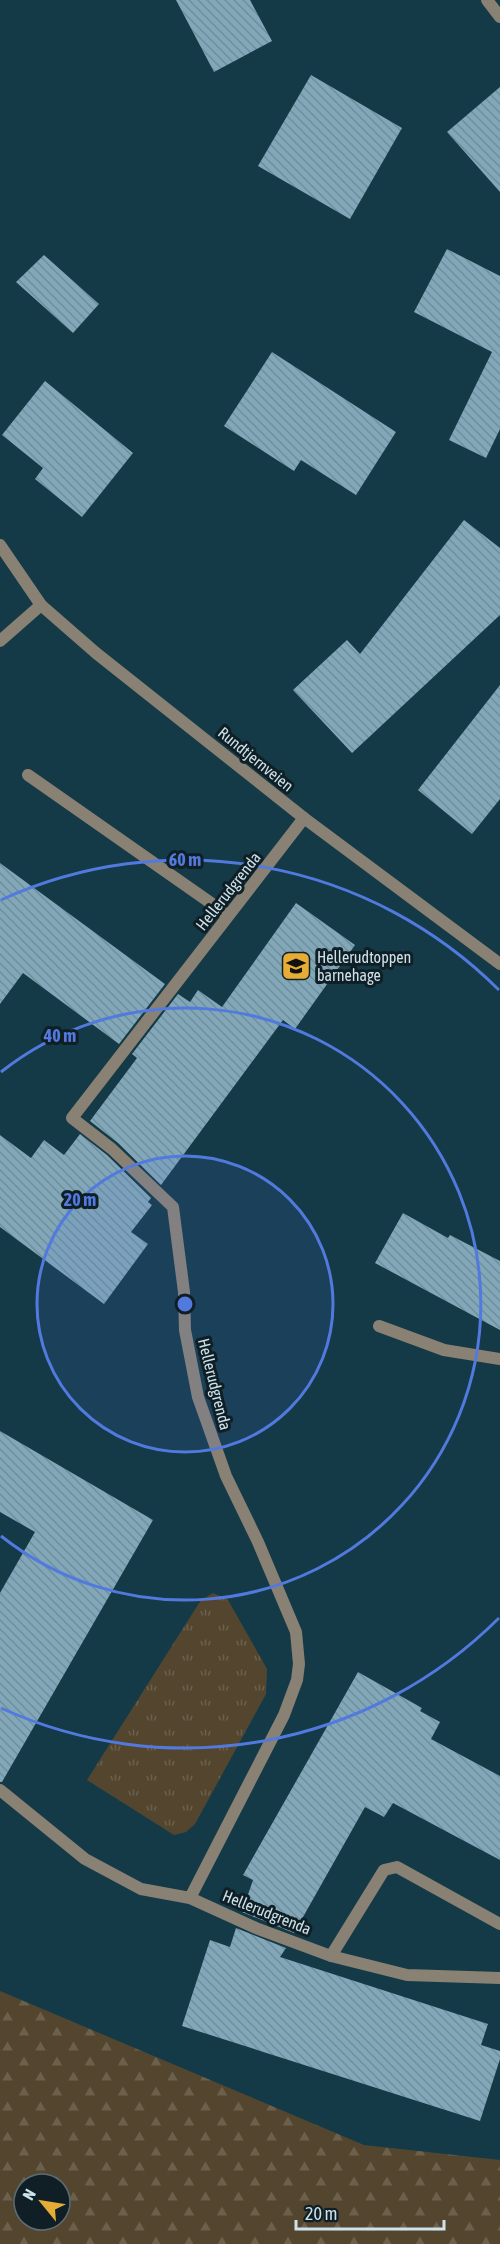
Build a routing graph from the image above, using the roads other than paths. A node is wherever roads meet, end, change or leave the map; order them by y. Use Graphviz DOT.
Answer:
graph roads {
  1 [pos="487,0"];
  2 [pos="500,17"];
  3 [pos="0,545"];
  4 [pos="41,605"];
  5 [pos="0,641"];
  6 [pos="28,776"];
  7 [pos="304,818"];
  8 [pos="228,915"];
  9 [pos="500,964"];
  10 [pos="379,1326"];
  11 [pos="500,1359"];
  12 [pos="0,1790"];
  13 [pos="190,1898"];
  14 [pos="500,1924"];
  15 [pos="331,1956"];
  16 [pos="500,1978"];
  1 -- 2 [label="street"];
  3 -- 4 [label="street, Rundtjernveien"];
  4 -- 5 [label="street"];
  4 -- 7 [label="street, Rundtjernveien"];
  6 -- 8 [label="street"];
  7 -- 8 [label="street, Hellerudgrenda"];
  7 -- 9 [label="street, Rundtjernveien"];
  8 -- 13 [label="street, Hellerudgrenda"];
  10 -- 11 [label="street"];
  12 -- 13 [label="street, Hellerudgrenda"];
  13 -- 15 [label="street, Hellerudgrenda"];
  14 -- 15 [label="street"];
  15 -- 16 [label="street, Hellerudgrenda"];
}
